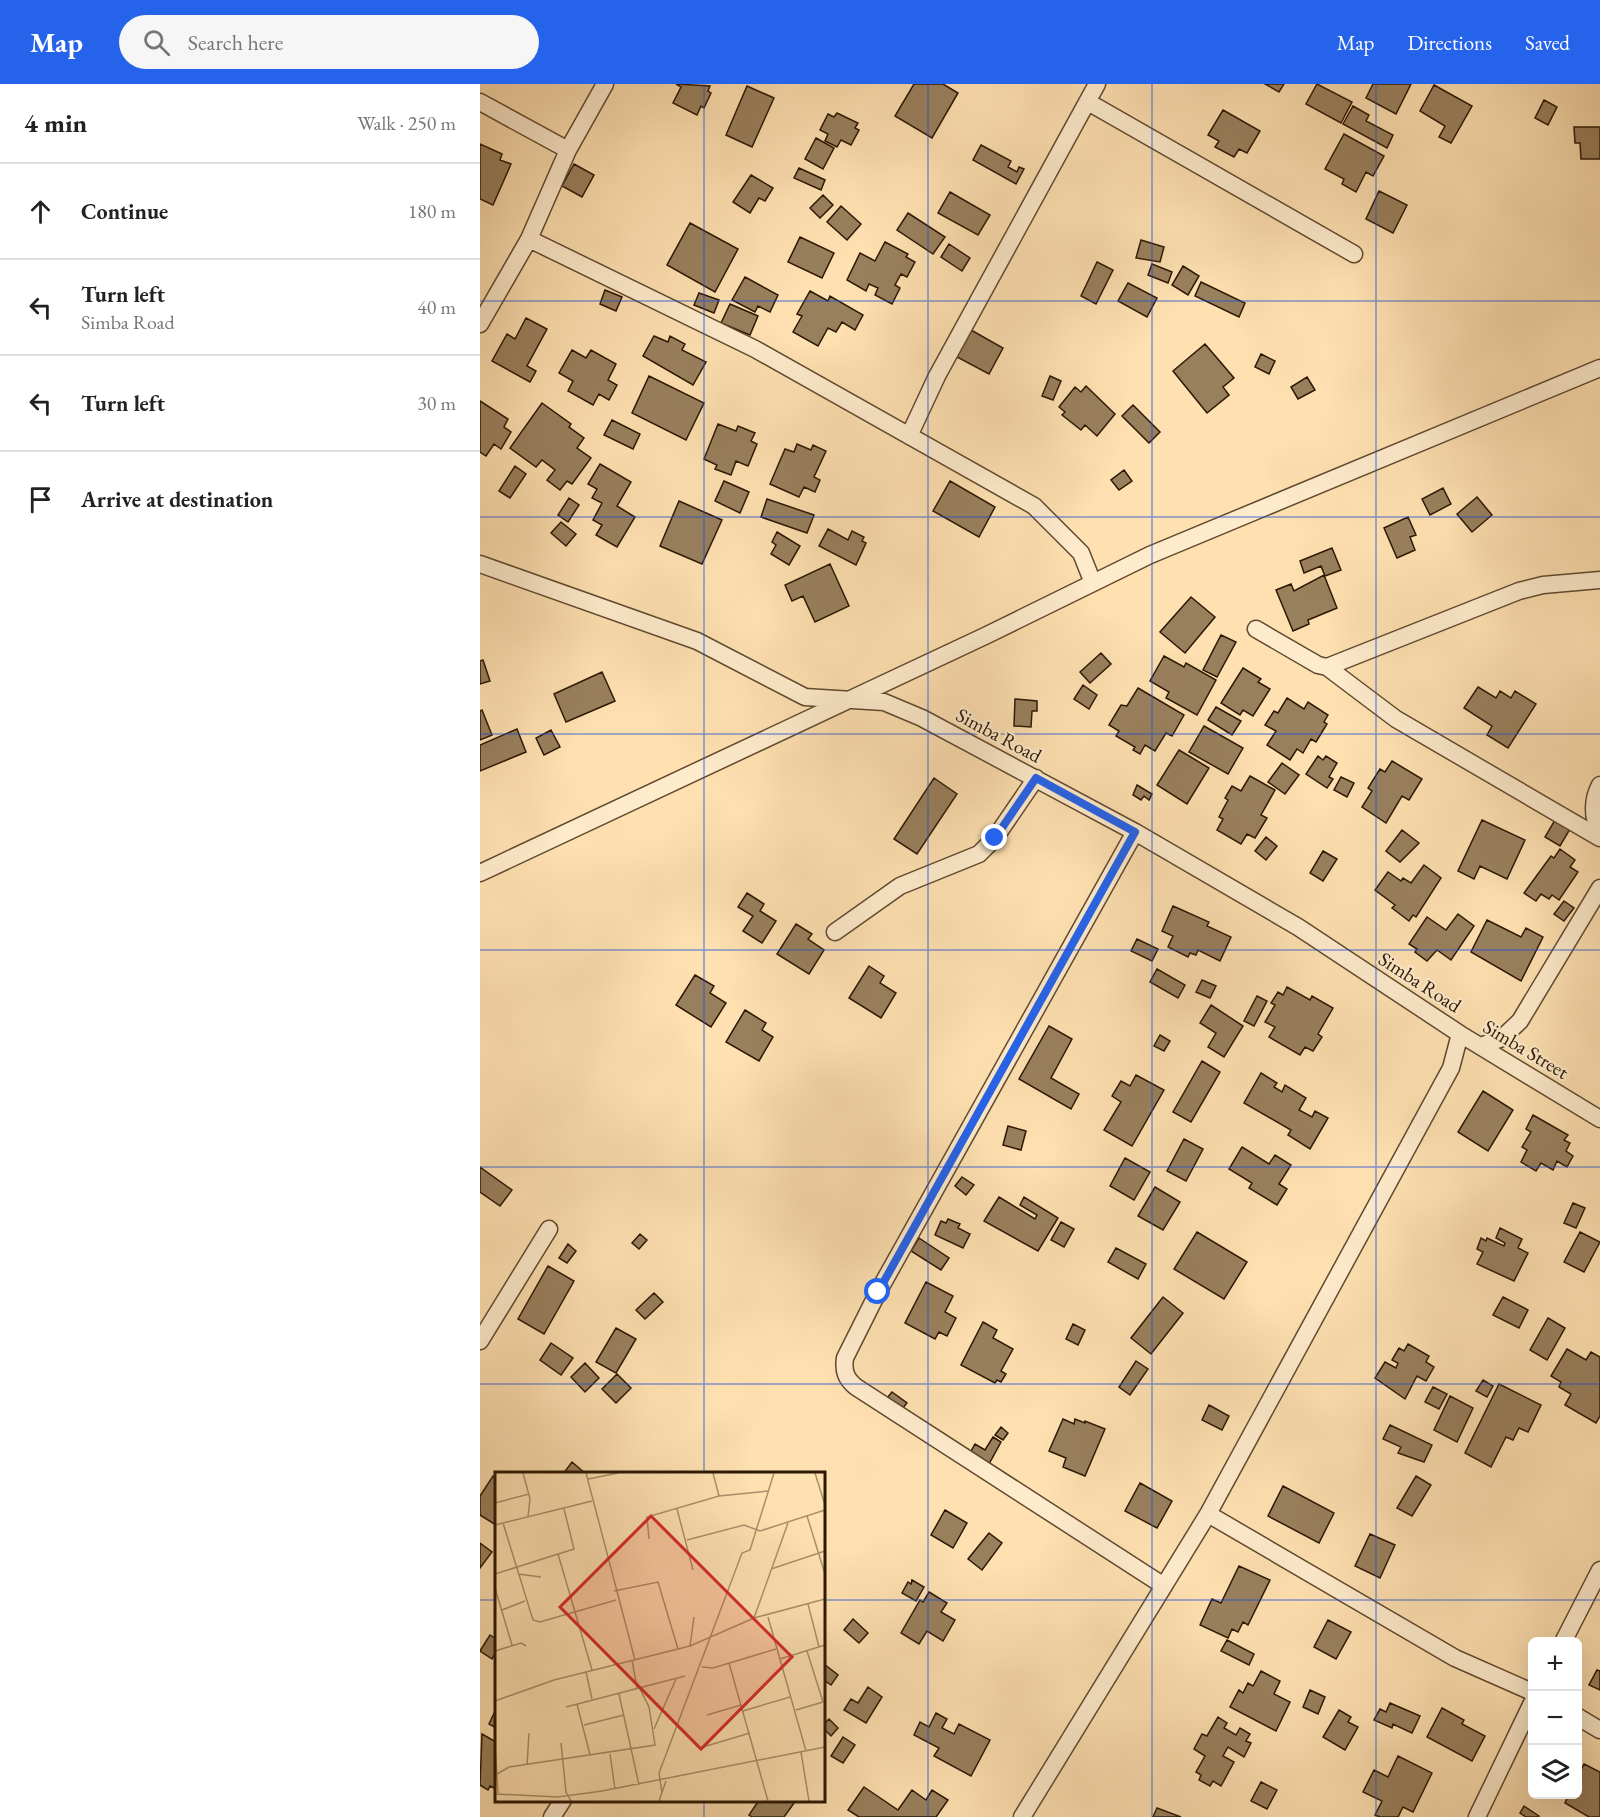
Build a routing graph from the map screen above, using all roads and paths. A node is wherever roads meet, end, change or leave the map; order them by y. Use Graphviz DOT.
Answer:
graph roads {
  1 [pos="605,84"];
  2 [pos="1097,84"];
  3 [pos="480,102"];
  4 [pos="1088,102"];
  5 [pos="568,150"];
  6 [pos="529,239"];
  7 [pos="1354,254"];
  8 [pos="480,324"];
  9 [pos="1600,368"];
  10 [pos="909,436"];
  11 [pos="480,564"];
  12 [pos="1600,579"];
  13 [pos="1093,583"];
  14 [pos="1256,629"];
  15 [pos="1327,667"];
  16 [pos="845,699"];
  17 [pos="1036,778"];
  18 [pos="1600,785"];
  19 [pos="1135,832"];
  20 [pos="1600,832"];
  21 [pos="1600,838"];
  22 [pos="480,873"];
  23 [pos="1600,888"];
  24 [pos="835,932"];
  25 [pos="1460,1034"];
  26 [pos="1481,1046"];
  27 [pos="1600,1119"];
  28 [pos="549,1228"];
  29 [pos="480,1341"];
  30 [pos="1208,1514"];
  31 [pos="1600,1570"];
  32 [pos="1164,1586"];
  33 [pos="1565,1637"];
  34 [pos="1531,1691"];
  35 [pos="1528,1712"];
  36 [pos="1582,1719"];
  37 [pos="1600,1730"];
  38 [pos="562,1802"];
  39 [pos="552,1817"];
  40 [pos="1022,1817"];
  41 [pos="1477,1817"];
  1 -- 5 [label="street"];
  2 -- 4 [label="street"];
  3 -- 5 [label="street"];
  4 -- 7 [label="street"];
  4 -- 10 [label="street"];
  5 -- 6 [label="street"];
  6 -- 8 [label="street"];
  6 -- 10 [label="street"];
  9 -- 13 [label="street"];
  10 -- 13 [label="street"];
  11 -- 16 [label="street, Simba Road"];
  12 -- 15 [label="street"];
  13 -- 16 [label="street"];
  14 -- 15 [label="street"];
  15 -- 21 [label="street"];
  16 -- 17 [label="street, Simba Road"];
  16 -- 22 [label="street"];
  17 -- 19 [label="street, Simba Road"];
  17 -- 24 [label="street"];
  18 -- 20 [label="street"];
  19 -- 25 [label="street, Simba Road"];
  19 -- 32 [label="street"];
  23 -- 26 [label="street"];
  25 -- 26 [label="street, Simba Street"];
  25 -- 30 [label="street"];
  26 -- 27 [label="street, Simba Street"];
  28 -- 29 [label="street"];
  30 -- 32 [label="street"];
  30 -- 34 [label="street"];
  31 -- 33 [label="street"];
  32 -- 40 [label="street"];
  35 -- 41 [label="street"];
  36 -- 37 [label="street"];
  38 -- 39 [label="street"];
}
